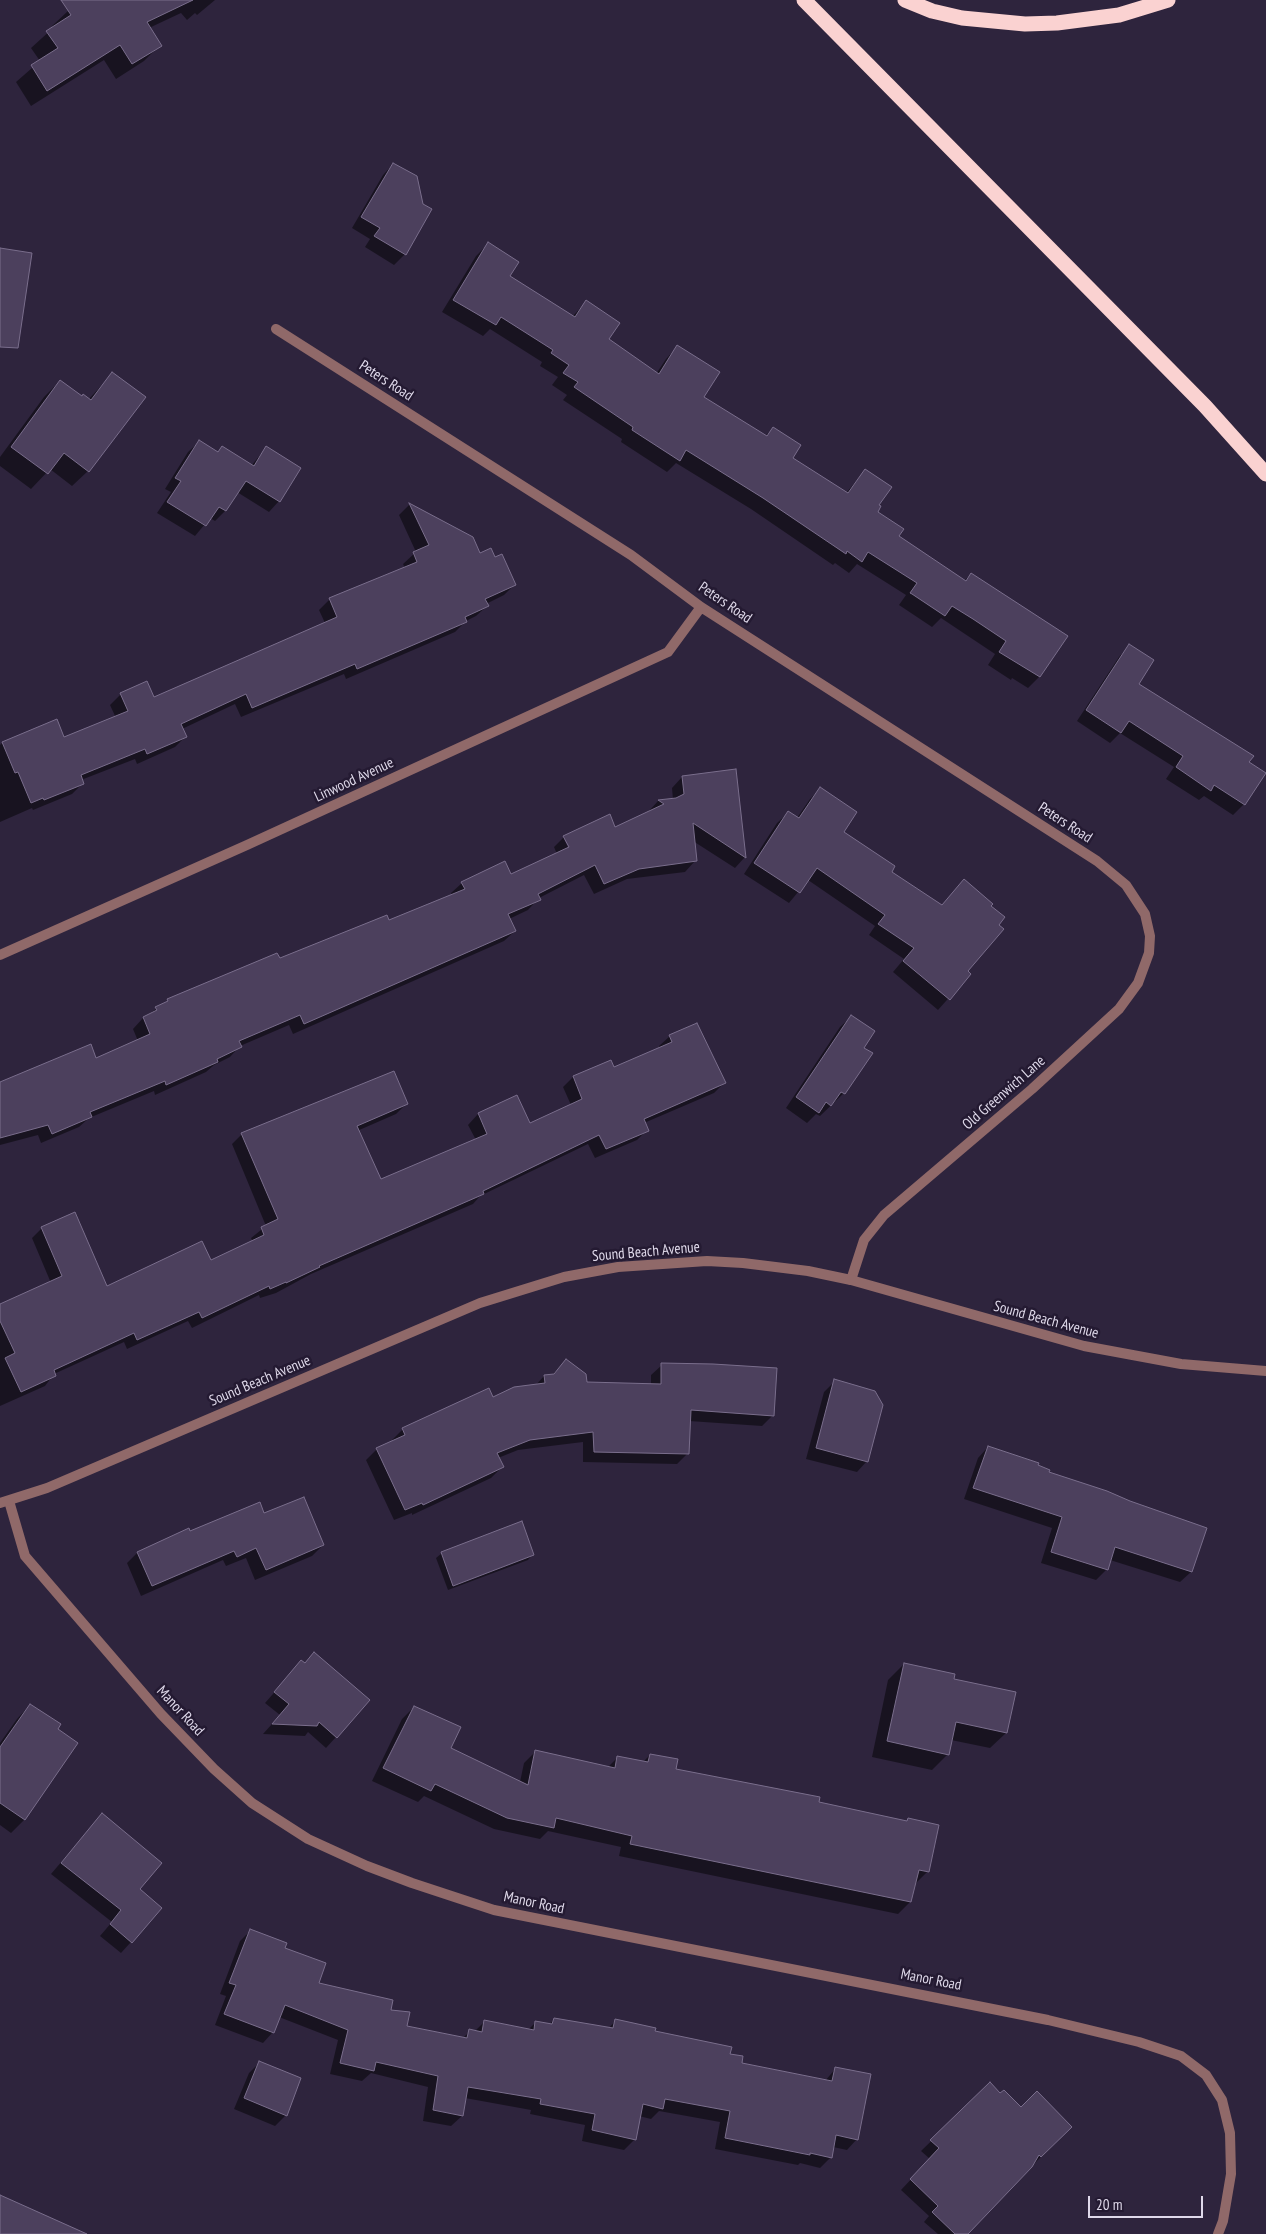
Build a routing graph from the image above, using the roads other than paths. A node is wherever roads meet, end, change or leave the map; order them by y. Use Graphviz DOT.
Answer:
graph roads {
  1 [pos="804,0"];
  2 [pos="905,0"];
  3 [pos="1168,0"];
  4 [pos="276,329"];
  5 [pos="1266,474"];
  6 [pos="701,607"];
  7 [pos="1145,914"];
  8 [pos="0,955"];
  9 [pos="851,1280"];
  10 [pos="1266,1371"];
  11 [pos="4,1502"];
  12 [pos="1218,2234"];
  1 -- 5 [label="highway"];
  2 -- 3 [label="highway"];
  4 -- 6 [label="street, Peters Road"];
  6 -- 7 [label="street, Peters Road"];
  6 -- 8 [label="street, Linwood Avenue"];
  7 -- 9 [label="street, Old Greenwich Lane"];
  9 -- 10 [label="street, Sound Beach Avenue"];
  9 -- 11 [label="street, Sound Beach Avenue"];
  11 -- 12 [label="street, Manor Road"];
}
